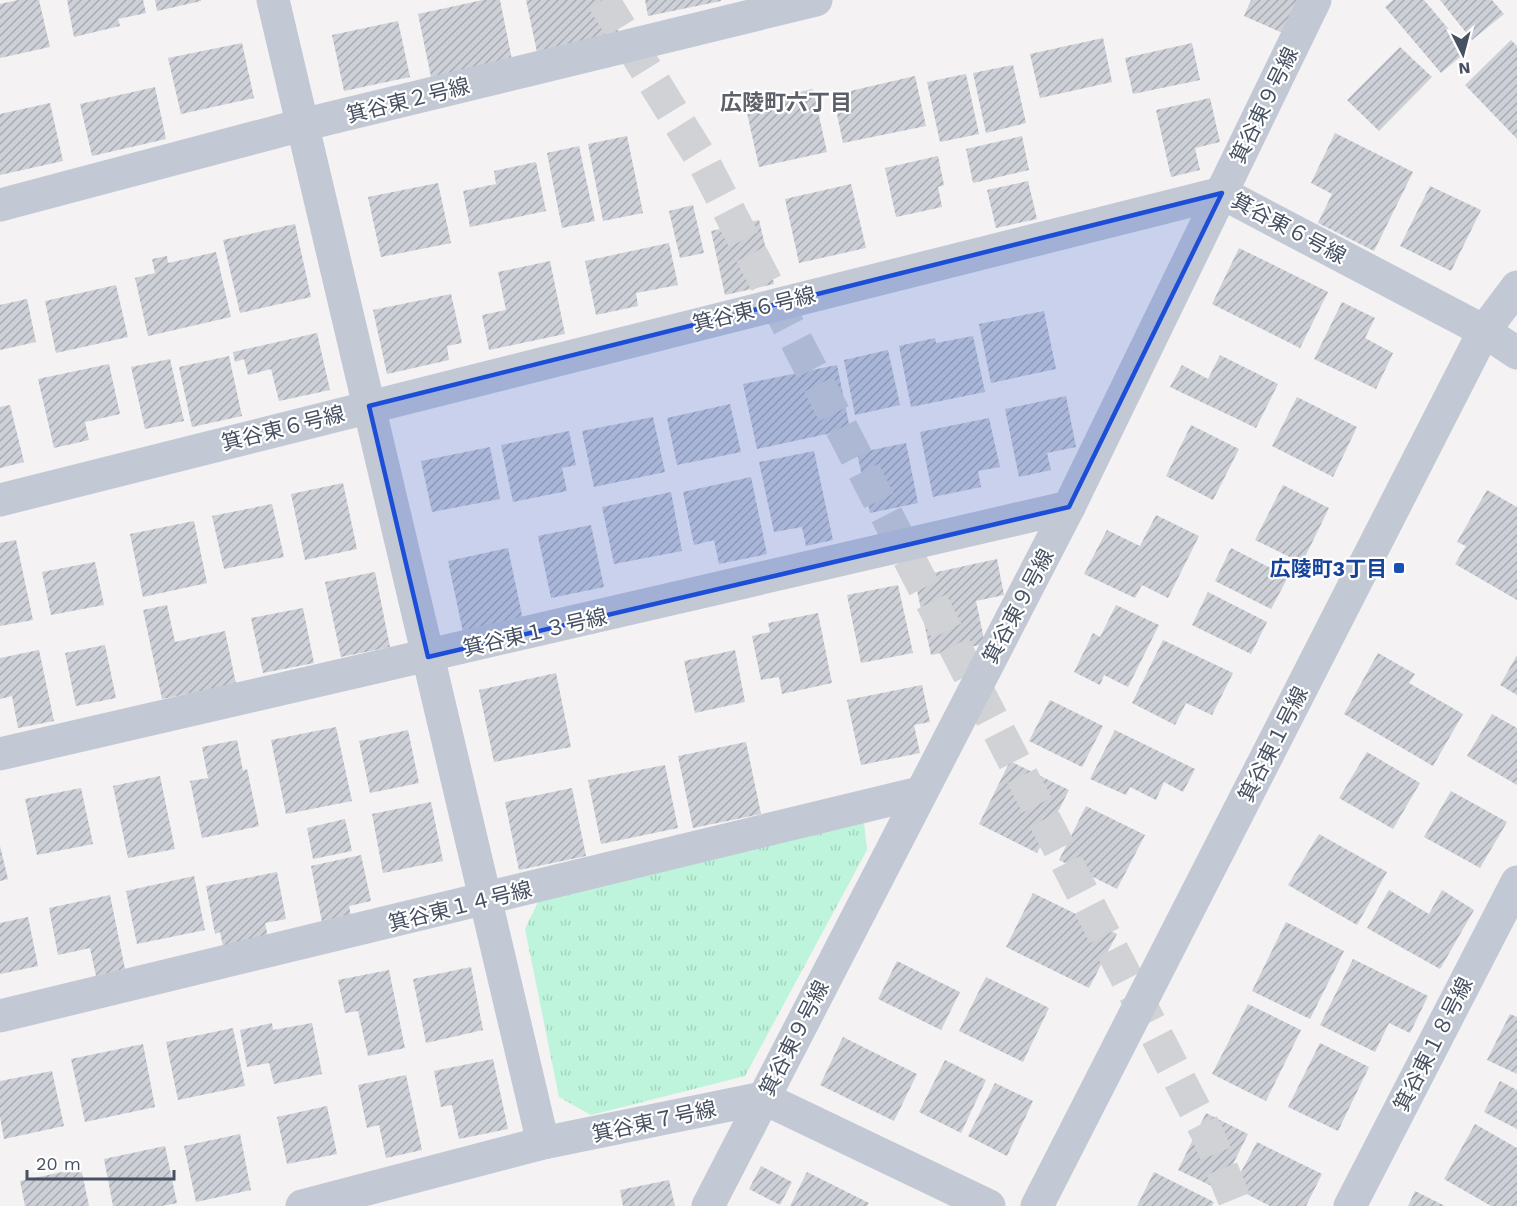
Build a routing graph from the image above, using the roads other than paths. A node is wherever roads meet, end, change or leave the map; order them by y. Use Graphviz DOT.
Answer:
graph roads {
  1 [pos="273,0"];
  2 [pos="816,0"];
  3 [pos="1315,0"];
  4 [pos="302,125"];
  5 [pos="1222,193"];
  6 [pos="0,205"];
  7 [pos="1517,287"];
  8 [pos="1484,331"];
  9 [pos="1517,353"];
  10 [pos="369,406"];
  11 [pos="0,500"];
  12 [pos="1069,507"];
  13 [pos="428,657"];
  14 [pos="0,754"];
  15 [pos="920,794"];
  16 [pos="1517,882"];
  17 [pos="485,900"];
  18 [pos="0,1016"];
  19 [pos="763,1098"];
  20 [pos="543,1143"];
  21 [pos="302,1206"];
  22 [pos="708,1206"];
  23 [pos="989,1206"];
  24 [pos="1037,1206"];
  25 [pos="1350,1206"];
  1 -- 4 [label="street"];
  2 -- 4 [label="street, 箕谷東２号線"];
  3 -- 5 [label="street, 箕谷東９号線"];
  4 -- 6 [label="street, 箕谷東２号線"];
  4 -- 10 [label="street"];
  5 -- 8 [label="street, 箕谷東６号線"];
  5 -- 10 [label="street, 箕谷東６号線"];
  5 -- 12 [label="street, 箕谷東９号線"];
  7 -- 8 [label="street, 箕谷東１号線"];
  8 -- 9 [label="street, 箕谷東６号線"];
  8 -- 24 [label="street, 箕谷東１号線"];
  10 -- 11 [label="street, 箕谷東６号線"];
  10 -- 13 [label="street"];
  12 -- 13 [label="street, 箕谷東１３号線"];
  12 -- 15 [label="street, 箕谷東９号線"];
  13 -- 14 [label="street, 箕谷東１３号線"];
  13 -- 17 [label="street"];
  15 -- 17 [label="street, 箕谷東１４号線"];
  15 -- 19 [label="street, 箕谷東９号線"];
  16 -- 25 [label="street, 箕谷東１８号線"];
  17 -- 18 [label="street, 箕谷東１４号線"];
  17 -- 20 [label="street"];
  19 -- 20 [label="street, 箕谷東７号線"];
  19 -- 22 [label="street, 箕谷東９号線"];
  19 -- 23 [label="street"];
  20 -- 21 [label="street, 箕谷東７号線"];
}
